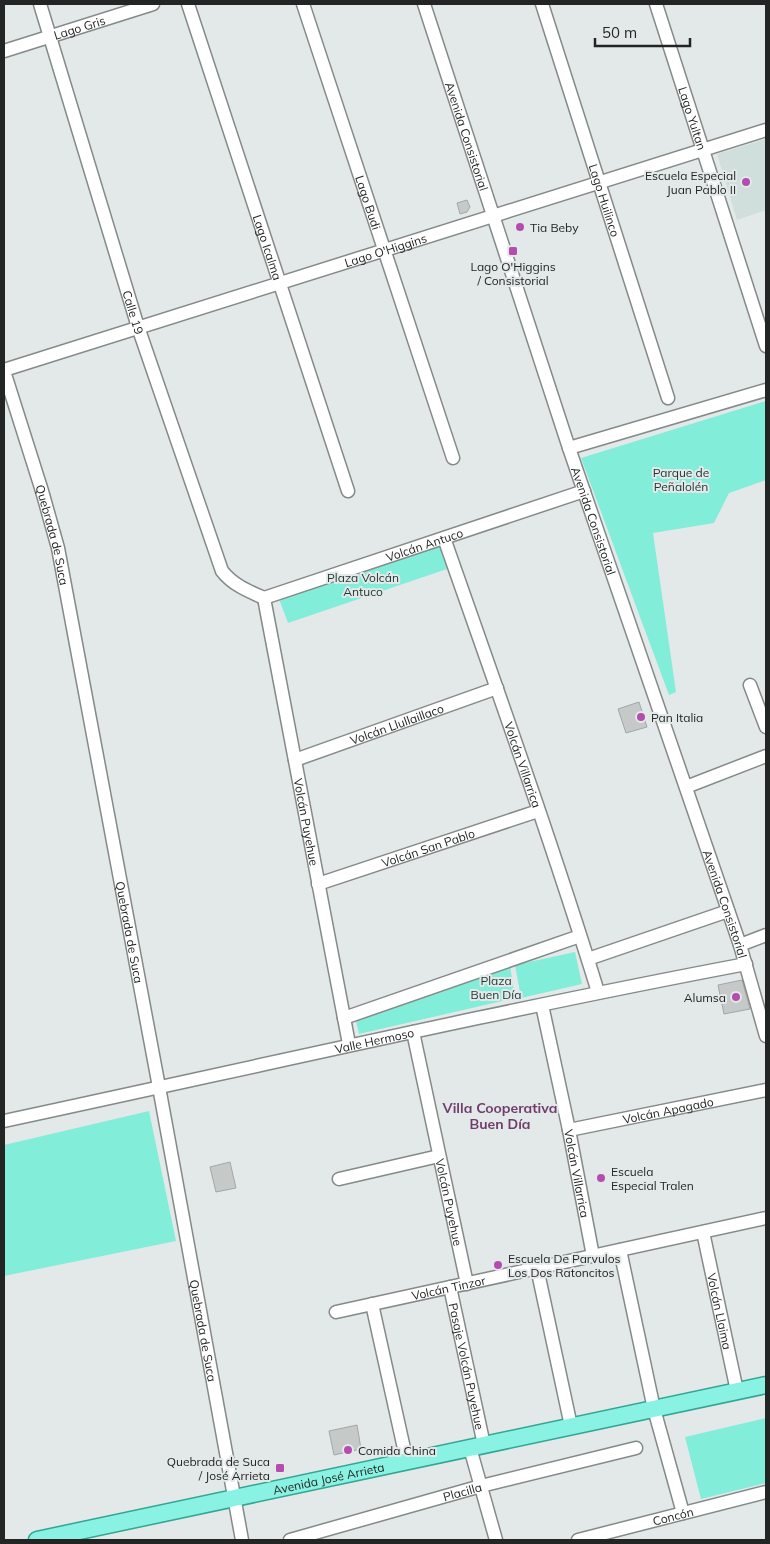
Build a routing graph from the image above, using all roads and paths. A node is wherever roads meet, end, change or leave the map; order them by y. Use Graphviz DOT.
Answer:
graph roads {
  1 [pos="40,4"];
  2 [pos="154,4"];
  3 [pos="188,4"];
  4 [pos="303,4"];
  5 [pos="424,4"];
  6 [pos="542,4"];
  7 [pos="656,4"];
  8 [pos="50,37"];
  9 [pos="4,51"];
  10 [pos="766,130"];
  11 [pos="703,150"];
  12 [pos="599,182"];
  13 [pos="494,216"];
  14 [pos="384,250"];
  15 [pos="280,283"];
  16 [pos="138,328"];
  17 [pos="766,346"];
  18 [pos="4,370"];
  19 [pos="766,390"];
  20 [pos="668,398"];
  21 [pos="569,448"];
  22 [pos="453,458"];
  23 [pos="348,491"];
  24 [pos="584,491"];
  25 [pos="444,538"];
  26 [pos="264,598"];
  27 [pos="750,686"];
  28 [pos="497,688"];
  29 [pos="766,727"];
  30 [pos="766,756"];
  31 [pos="295,760"];
  32 [pos="686,787"];
  33 [pos="538,811"];
  34 [pos="318,884"];
  35 [pos="728,911"];
  36 [pos="766,935"];
  37 [pos="580,936"];
  38 [pos="740,945"];
  39 [pos="588,959"];
  40 [pos="746,964"];
  41 [pos="598,992"];
  42 [pos="542,1005"];
  43 [pos="344,1018"];
  44 [pos="765,1028"];
  45 [pos="413,1032"];
  46 [pos="349,1044"];
  47 [pos="159,1087"];
  48 [pos="766,1090"];
  49 [pos="4,1121"];
  50 [pos="569,1130"];
  51 [pos="440,1156"];
  52 [pos="339,1179"];
  53 [pos="766,1218"];
  54 [pos="702,1232"];
  55 [pos="620,1250"];
  56 [pos="593,1256"];
  57 [pos="537,1268"];
  58 [pos="467,1284"];
  59 [pos="450,1287"];
  60 [pos="372,1304"];
  61 [pos="336,1312"];
  62 [pos="766,1385"];
  63 [pos="737,1391"];
  64 [pos="654,1408"];
  65 [pos="571,1426"];
  66 [pos="477,1446"];
  67 [pos="636,1448"];
  68 [pos="407,1462"];
  69 [pos="481,1486"];
  70 [pos="766,1492"];
  71 [pos="234,1498"];
  72 [pos="683,1513"];
  73 [pos="37,1540"];
  74 [pos="242,1540"];
  75 [pos="290,1540"];
  76 [pos="496,1540"];
  77 [pos="578,1540"];
  1 -- 8 [label="street, Calle 19"];
  2 -- 8 [label="street, Lago Gris"];
  3 -- 15 [label="street, Lago Icalma"];
  4 -- 14 [label="street, Lago Budi"];
  5 -- 13 [label="street, Avenida Consistorial"];
  6 -- 12 [label="street, Lago Huilinco"];
  7 -- 11 [label="street, Lago Yultan"];
  8 -- 9 [label="street, Lago Gris"];
  8 -- 16 [label="street, Calle 19"];
  10 -- 11 [label="street, Lago O'Higgins"];
  11 -- 12 [label="street, Lago O'Higgins"];
  11 -- 17 [label="street, Lago Yultan"];
  12 -- 13 [label="street, Lago O'Higgins"];
  12 -- 20 [label="street, Lago Huilinco"];
  13 -- 14 [label="street, Lago O'Higgins"];
  13 -- 21 [label="street, Avenida Consistorial"];
  14 -- 15 [label="street, Lago O'Higgins"];
  14 -- 22 [label="street, Lago Budi"];
  15 -- 16 [label="street, Lago O'Higgins"];
  15 -- 23 [label="street, Lago Icalma"];
  16 -- 18 [label="street, Lago O'Higgins"];
  16 -- 26 [label="street, Calle 19"];
  18 -- 47 [label="street, Quebrada de Suca"];
  19 -- 21 [label="street"];
  21 -- 24 [label="street, Avenida Consistorial"];
  24 -- 25 [label="street, Volcán Antuco"];
  24 -- 32 [label="street, Avenida Consistorial"];
  25 -- 26 [label="street, Volcán Antuco"];
  25 -- 28 [label="street, Volcán Villarrica"];
  26 -- 31 [label="street, Volcán Puyehue"];
  27 -- 29 [label="street"];
  28 -- 31 [label="street, Volcán Llullaillaco"];
  28 -- 33 [label="street, Volcán Villarrica"];
  30 -- 32 [label="street"];
  31 -- 34 [label="street, Volcán Puyehue"];
  32 -- 35 [label="street, Avenida Consistorial"];
  33 -- 34 [label="street, Volcán San Pablo"];
  33 -- 37 [label="street, Volcán Villarrica"];
  34 -- 43 [label="street, Volcán Puyehue"];
  35 -- 38 [label="street, Avenida Consistorial"];
  35 -- 39 [label="street"];
  36 -- 38 [label="street"];
  37 -- 39 [label="street, Volcán Villarrica"];
  37 -- 43 [label="street"];
  38 -- 40 [label="street, Avenida Consistorial"];
  39 -- 41 [label="street, Volcán Villarrica"];
  40 -- 41 [label="street, Valle Hermoso"];
  40 -- 44 [label="street, Avenida Consistorial"];
  41 -- 42 [label="street, Valle Hermoso"];
  42 -- 45 [label="street, Valle Hermoso"];
  42 -- 50 [label="street, Volcán Villarrica"];
  43 -- 46 [label="street, Volcán Puyehue"];
  45 -- 46 [label="street, Valle Hermoso"];
  45 -- 51 [label="street, Volcán Puyehue"];
  46 -- 47 [label="street, Valle Hermoso"];
  47 -- 49 [label="street, Valle Hermoso"];
  47 -- 71 [label="street, Quebrada de Suca"];
  48 -- 50 [label="street, Volcán Apagado"];
  50 -- 56 [label="street, Volcán Villarrica"];
  51 -- 52 [label="street"];
  51 -- 58 [label="street, Volcán Puyehue"];
  53 -- 54 [label="street, Volcán Tinzor"];
  54 -- 55 [label="street, Volcán Tinzor"];
  54 -- 63 [label="street, Volcán Llaima"];
  55 -- 56 [label="street, Volcán Tinzor"];
  55 -- 64 [label="street"];
  56 -- 57 [label="street, Volcán Tinzor"];
  57 -- 58 [label="street, Volcán Tinzor"];
  57 -- 65 [label="street"];
  58 -- 59 [label="street, Volcán Tinzor"];
  59 -- 60 [label="street, Volcán Tinzor"];
  59 -- 66 [label="street, Pasaje Volcán Puyehue"];
  60 -- 61 [label="street, Volcán Tinzor"];
  60 -- 68 [label="street"];
  62 -- 63 [label="main road, Avenida José Arrieta"];
  63 -- 64 [label="main road, Avenida José Arrieta"];
  64 -- 65 [label="main road, Avenida José Arrieta"];
  64 -- 72 [label="street"];
  65 -- 66 [label="main road, Avenida José Arrieta"];
  66 -- 68 [label="main road, Avenida José Arrieta"];
  66 -- 69 [label="street, Pasaje Volcán Puyehue"];
  67 -- 69 [label="street, Placilla"];
  68 -- 71 [label="main road, Avenida José Arrieta"];
  69 -- 75 [label="street, Placilla"];
  69 -- 76 [label="street, Pasaje Volcán Puyehue"];
  70 -- 72 [label="street, Concón"];
  71 -- 73 [label="main road, Avenida José Arrieta"];
  71 -- 74 [label="street, Quebrada de Suca"];
  72 -- 77 [label="street, Concón"];
}
